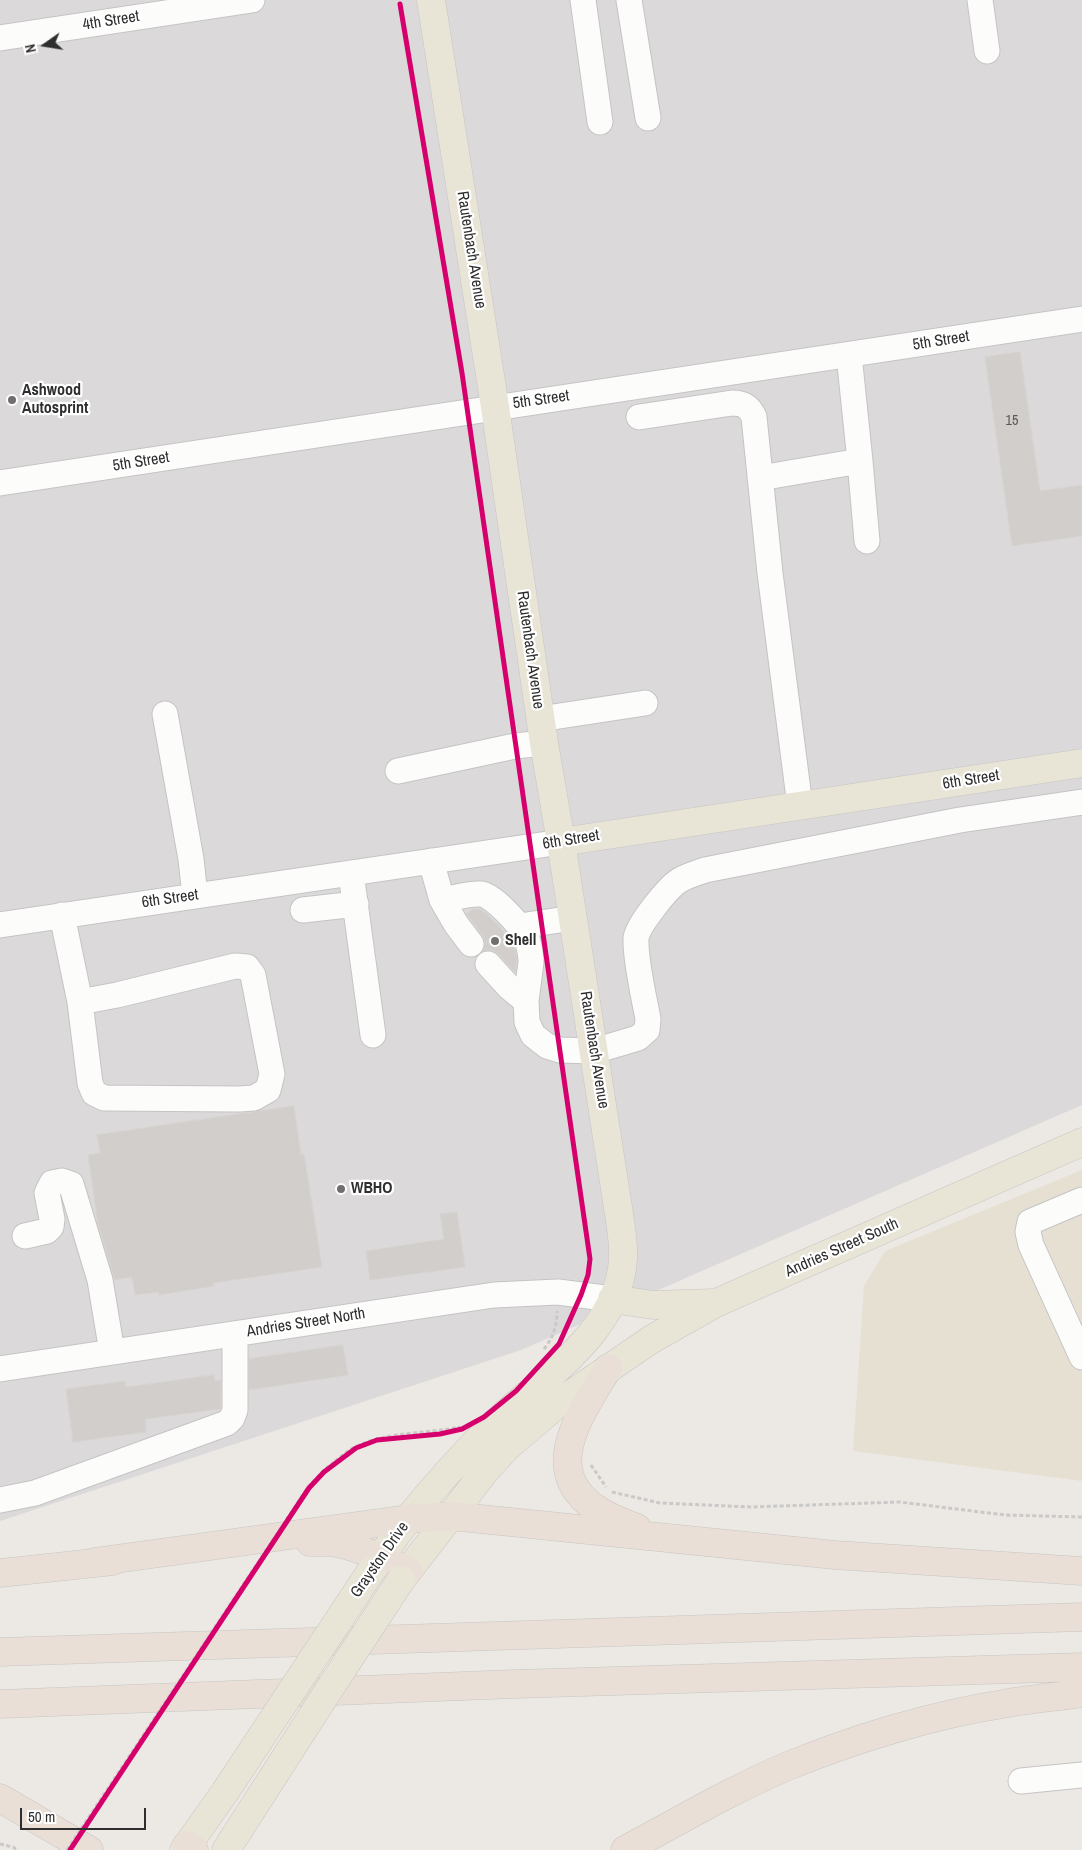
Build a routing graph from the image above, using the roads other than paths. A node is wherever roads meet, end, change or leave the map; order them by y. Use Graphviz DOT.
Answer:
graph roads {
  1 [pos="252,0"];
  2 [pos="431,0"];
  3 [pos="583,0"];
  4 [pos="629,0"];
  5 [pos="980,0"];
  6 [pos="177,5"];
  7 [pos="0,38"];
  8 [pos="987,51"];
  9 [pos="648,118"];
  10 [pos="600,122"];
  11 [pos="1082,320"];
  12 [pos="849,355"];
  13 [pos="495,407"];
  14 [pos="638,417"];
  15 [pos="860,462"];
  16 [pos="760,478"];
  17 [pos="0,483"];
  18 [pos="867,541"];
  19 [pos="645,703"];
  20 [pos="165,714"];
  21 [pos="542,731"];
  22 [pos="1082,763"];
  23 [pos="398,771"];
  24 [pos="1082,802"];
  25 [pos="800,806"];
  26 [pos="561,842"];
  27 [pos="482,854"];
  28 [pos="431,861"];
  29 [pos="351,874"];
  30 [pos="480,894"];
  31 [pos="195,896"];
  32 [pos="442,900"];
  33 [pos="356,904"];
  34 [pos="303,910"];
  35 [pos="62,915"];
  36 [pos="573,918"];
  37 [pos="0,925"];
  38 [pos="520,926"];
  39 [pos="472,944"];
  40 [pos="488,964"];
  41 [pos="526,1001"];
  42 [pos="80,1002"];
  43 [pos="373,1035"];
  44 [pos="594,1051"];
  45 [pos="1082,1142"];
  46 [pos="1082,1200"];
  47 [pos="24,1236"];
  48 [pos="612,1299"];
  49 [pos="716,1303"];
  50 [pos="235,1334"];
  51 [pos="112,1352"];
  52 [pos="1082,1357"];
  53 [pos="1,1364"];
  54 [pos="608,1368"];
  55 [pos="0,1500"];
  56 [pos="451,1516"];
  57 [pos="408,1519"];
  58 [pos="661,1538"];
  59 [pos="94,1562"];
  60 [pos="376,1565"];
  61 [pos="1082,1571"];
  62 [pos="0,1573"];
  63 [pos="405,1576"];
  64 [pos="1082,1617"];
  65 [pos="0,1652"];
  66 [pos="1082,1667"];
  67 [pos="1082,1693"];
  68 [pos="0,1704"];
  69 [pos="1082,1775"];
  70 [pos="1021,1781"];
  71 [pos="0,1798"];
  72 [pos="0,1809"];
  73 [pos="188,1848"];
  74 [pos="58,1850"];
  75 [pos="89,1850"];
  76 [pos="226,1850"];
  77 [pos="625,1850"];
  1 -- 6 [label="street, 4th Street"];
  2 -- 13 [label="main road, Rautenbach Avenue"];
  3 -- 10 [label="street"];
  4 -- 9 [label="street"];
  5 -- 8 [label="street"];
  6 -- 7 [label="street, 4th Street"];
  11 -- 12 [label="street, 5th Street"];
  12 -- 13 [label="street, 5th Street"];
  12 -- 15 [label="street"];
  13 -- 17 [label="street, 5th Street"];
  13 -- 21 [label="main road, Rautenbach Avenue"];
  14 -- 16 [label="street"];
  15 -- 16 [label="street"];
  15 -- 18 [label="street"];
  16 -- 25 [label="street"];
  19 -- 21 [label="street"];
  20 -- 31 [label="street"];
  21 -- 23 [label="street"];
  21 -- 26 [label="main road, Rautenbach Avenue"];
  22 -- 25 [label="main road, 6th Street"];
  24 -- 44 [label="street"];
  25 -- 26 [label="main road, 6th Street"];
  26 -- 27 [label="street, 6th Street"];
  26 -- 36 [label="main road, Rautenbach Avenue"];
  27 -- 28 [label="street, 6th Street"];
  27 -- 30 [label="street"];
  28 -- 29 [label="street, 6th Street"];
  28 -- 32 [label="street"];
  29 -- 31 [label="street, 6th Street"];
  29 -- 33 [label="street"];
  30 -- 32 [label="street"];
  30 -- 38 [label="street"];
  31 -- 35 [label="street, 6th Street"];
  32 -- 39 [label="street"];
  33 -- 34 [label="street"];
  33 -- 43 [label="street"];
  35 -- 37 [label="street, 6th Street"];
  35 -- 42 [label="street"];
  36 -- 38 [label="street"];
  36 -- 44 [label="main road, Rautenbach Avenue"];
  38 -- 41 [label="street"];
  40 -- 41 [label="street"];
  41 -- 44 [label="street"];
  42 -- 42 [label="street"];
  44 -- 48 [label="main road, Rautenbach Avenue"];
  45 -- 49 [label="main road, Andries Street South"];
  46 -- 52 [label="street"];
  47 -- 51 [label="street"];
  48 -- 49 [label="main road"];
  48 -- 50 [label="street, Andries Street North"];
  48 -- 57 [label="main road, Grayston Drive"];
  49 -- 54 [label="main road, Andries Street South"];
  50 -- 51 [label="street, Andries Street North"];
  50 -- 55 [label="street"];
  51 -- 53 [label="street, Andries Street North"];
  54 -- 56 [label="main road, Grayston Drive"];
  54 -- 58 [label="highway"];
  56 -- 57 [label="highway"];
  56 -- 58 [label="highway"];
  56 -- 63 [label="main road, Grayston Drive"];
  57 -- 59 [label="highway"];
  57 -- 60 [label="main road, Grayston Drive"];
  58 -- 61 [label="highway"];
  59 -- 60 [label="highway"];
  59 -- 62 [label="highway"];
  60 -- 63 [label="highway"];
  60 -- 73 [label="main road, Grayston Drive, bridge"];
  63 -- 76 [label="main road, Grayston Drive, bridge"];
  64 -- 65 [label="highway"];
  66 -- 68 [label="highway"];
  67 -- 77 [label="highway"];
  69 -- 70 [label="street"];
  71 -- 75 [label="highway"];
  72 -- 74 [label="highway"];
}
